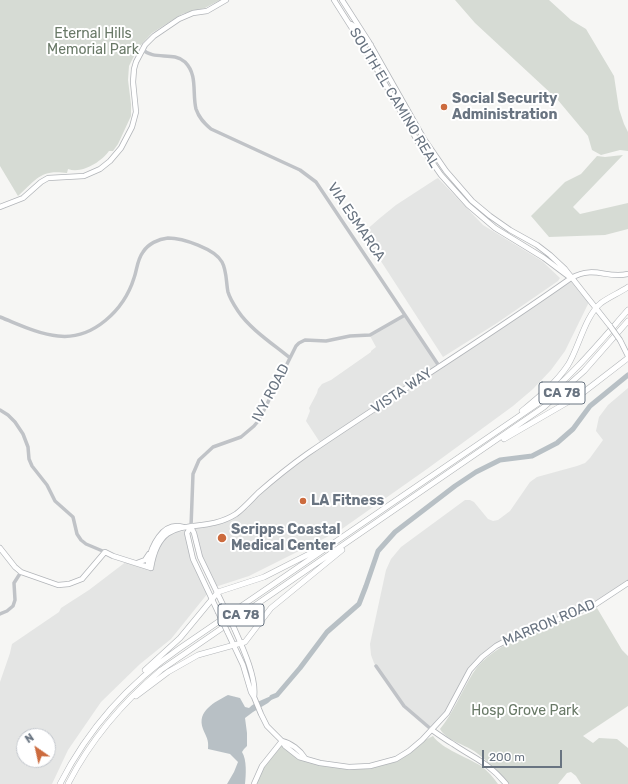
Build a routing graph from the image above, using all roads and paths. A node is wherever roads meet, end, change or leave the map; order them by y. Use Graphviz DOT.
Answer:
graph roads {
  1 [pos="226,0"];
  2 [pos="334,0"];
  3 [pos="342,0"];
  4 [pos="350,24"];
  5 [pos="371,45"];
  6 [pos="142,49"];
  7 [pos="0,207"];
  8 [pos="628,274"];
  9 [pos="571,278"];
  10 [pos="628,288"];
  11 [pos="597,308"];
  12 [pos="628,310"];
  13 [pos="405,315"];
  14 [pos="0,317"];
  15 [pos="628,320"];
  16 [pos="620,340"];
  17 [pos="628,347"];
  18 [pos="628,357"];
  19 [pos="290,358"];
  20 [pos="628,362"];
  21 [pos="621,364"];
  22 [pos="439,366"];
  23 [pos="0,410"];
  24 [pos="497,432"];
  25 [pos="482,450"];
  26 [pos="362,524"];
  27 [pos="372,525"];
  28 [pos="191,526"];
  29 [pos="184,527"];
  30 [pos="0,548"];
  31 [pos="105,552"];
  32 [pos="150,553"];
  33 [pos="137,563"];
  34 [pos="151,568"];
  35 [pos="21,572"];
  36 [pos="628,583"];
  37 [pos="218,592"];
  38 [pos="212,598"];
  39 [pos="0,614"];
  40 [pos="241,644"];
  41 [pos="233,646"];
  42 [pos="376,666"];
  43 [pos="124,693"];
  44 [pos="254,697"];
  45 [pos="117,712"];
  46 [pos="432,730"];
  47 [pos="282,741"];
  48 [pos="60,784"];
  49 [pos="68,784"];
  50 [pos="254,784"];
  51 [pos="506,784"];
  1 -- 6 [label="main road"];
  2 -- 4 [label="main road, SOUTH EL CAMINO REAL"];
  3 -- 5 [label="main road, SOUTH EL CAMINO REAL"];
  4 -- 5 [label="main road"];
  4 -- 9 [label="main road, SOUTH EL CAMINO REAL"];
  5 -- 9 [label="main road, SOUTH EL CAMINO REAL"];
  6 -- 7 [label="main road"];
  6 -- 13 [label="street, VIA ESMARCA"];
  8 -- 9 [label="main road, VISTA WAY"];
  9 -- 11 [label="main road, SOUTH EL CAMINO REAL"];
  9 -- 22 [label="main road, VISTA WAY"];
  10 -- 11 [label="highway"];
  11 -- 16 [label="main road, SOUTH EL CAMINO REAL, bridge"];
  11 -- 24 [label="highway"];
  12 -- 24 [label="highway, CA 78"];
  13 -- 19 [label="street, IVY ROAD"];
  13 -- 22 [label="street, VIA ESMARCA"];
  14 -- 19 [label="street"];
  15 -- 25 [label="highway, CA 78"];
  16 -- 17 [label="main road"];
  16 -- 18 [label="main road"];
  18 -- 21 [label="highway"];
  19 -- 28 [label="street, IVY ROAD"];
  20 -- 21 [label="highway"];
  21 -- 25 [label="highway"];
  22 -- 28 [label="main road, VISTA WAY"];
  23 -- 31 [label="street"];
  24 -- 26 [label="highway, CA 78"];
  25 -- 27 [label="highway, CA 78"];
  26 -- 37 [label="highway"];
  26 -- 43 [label="highway, CA 78"];
  27 -- 40 [label="highway"];
  27 -- 45 [label="highway, CA 78"];
  28 -- 29 [label="main road, VISTA WAY"];
  28 -- 37 [label="main road"];
  28 -- 38 [label="main road, MARRON ROAD"];
  29 -- 32 [label="main road, VISTA WAY"];
  29 -- 34 [label="main road, VISTA WAY"];
  30 -- 35 [label="main road"];
  31 -- 33 [label="main road"];
  31 -- 35 [label="main road"];
  32 -- 33 [label="main road"];
  32 -- 34 [label="main road"];
  33 -- 34 [label="main road"];
  35 -- 39 [label="street"];
  36 -- 46 [label="main road, MARRON ROAD"];
  37 -- 38 [label="highway"];
  37 -- 40 [label="main road, bridge"];
  38 -- 41 [label="main road, MARRON ROAD, bridge"];
  38 -- 43 [label="highway"];
  40 -- 41 [label="highway"];
  40 -- 44 [label="main road"];
  41 -- 44 [label="main road, MARRON ROAD"];
  41 -- 45 [label="highway"];
  42 -- 46 [label="street"];
  43 -- 48 [label="highway, CA 78"];
  44 -- 47 [label="main road, MARRON ROAD"];
  45 -- 49 [label="highway, CA 78"];
  46 -- 47 [label="main road, MARRON ROAD"];
  46 -- 51 [label="main road"];
  47 -- 50 [label="main road"];
}
